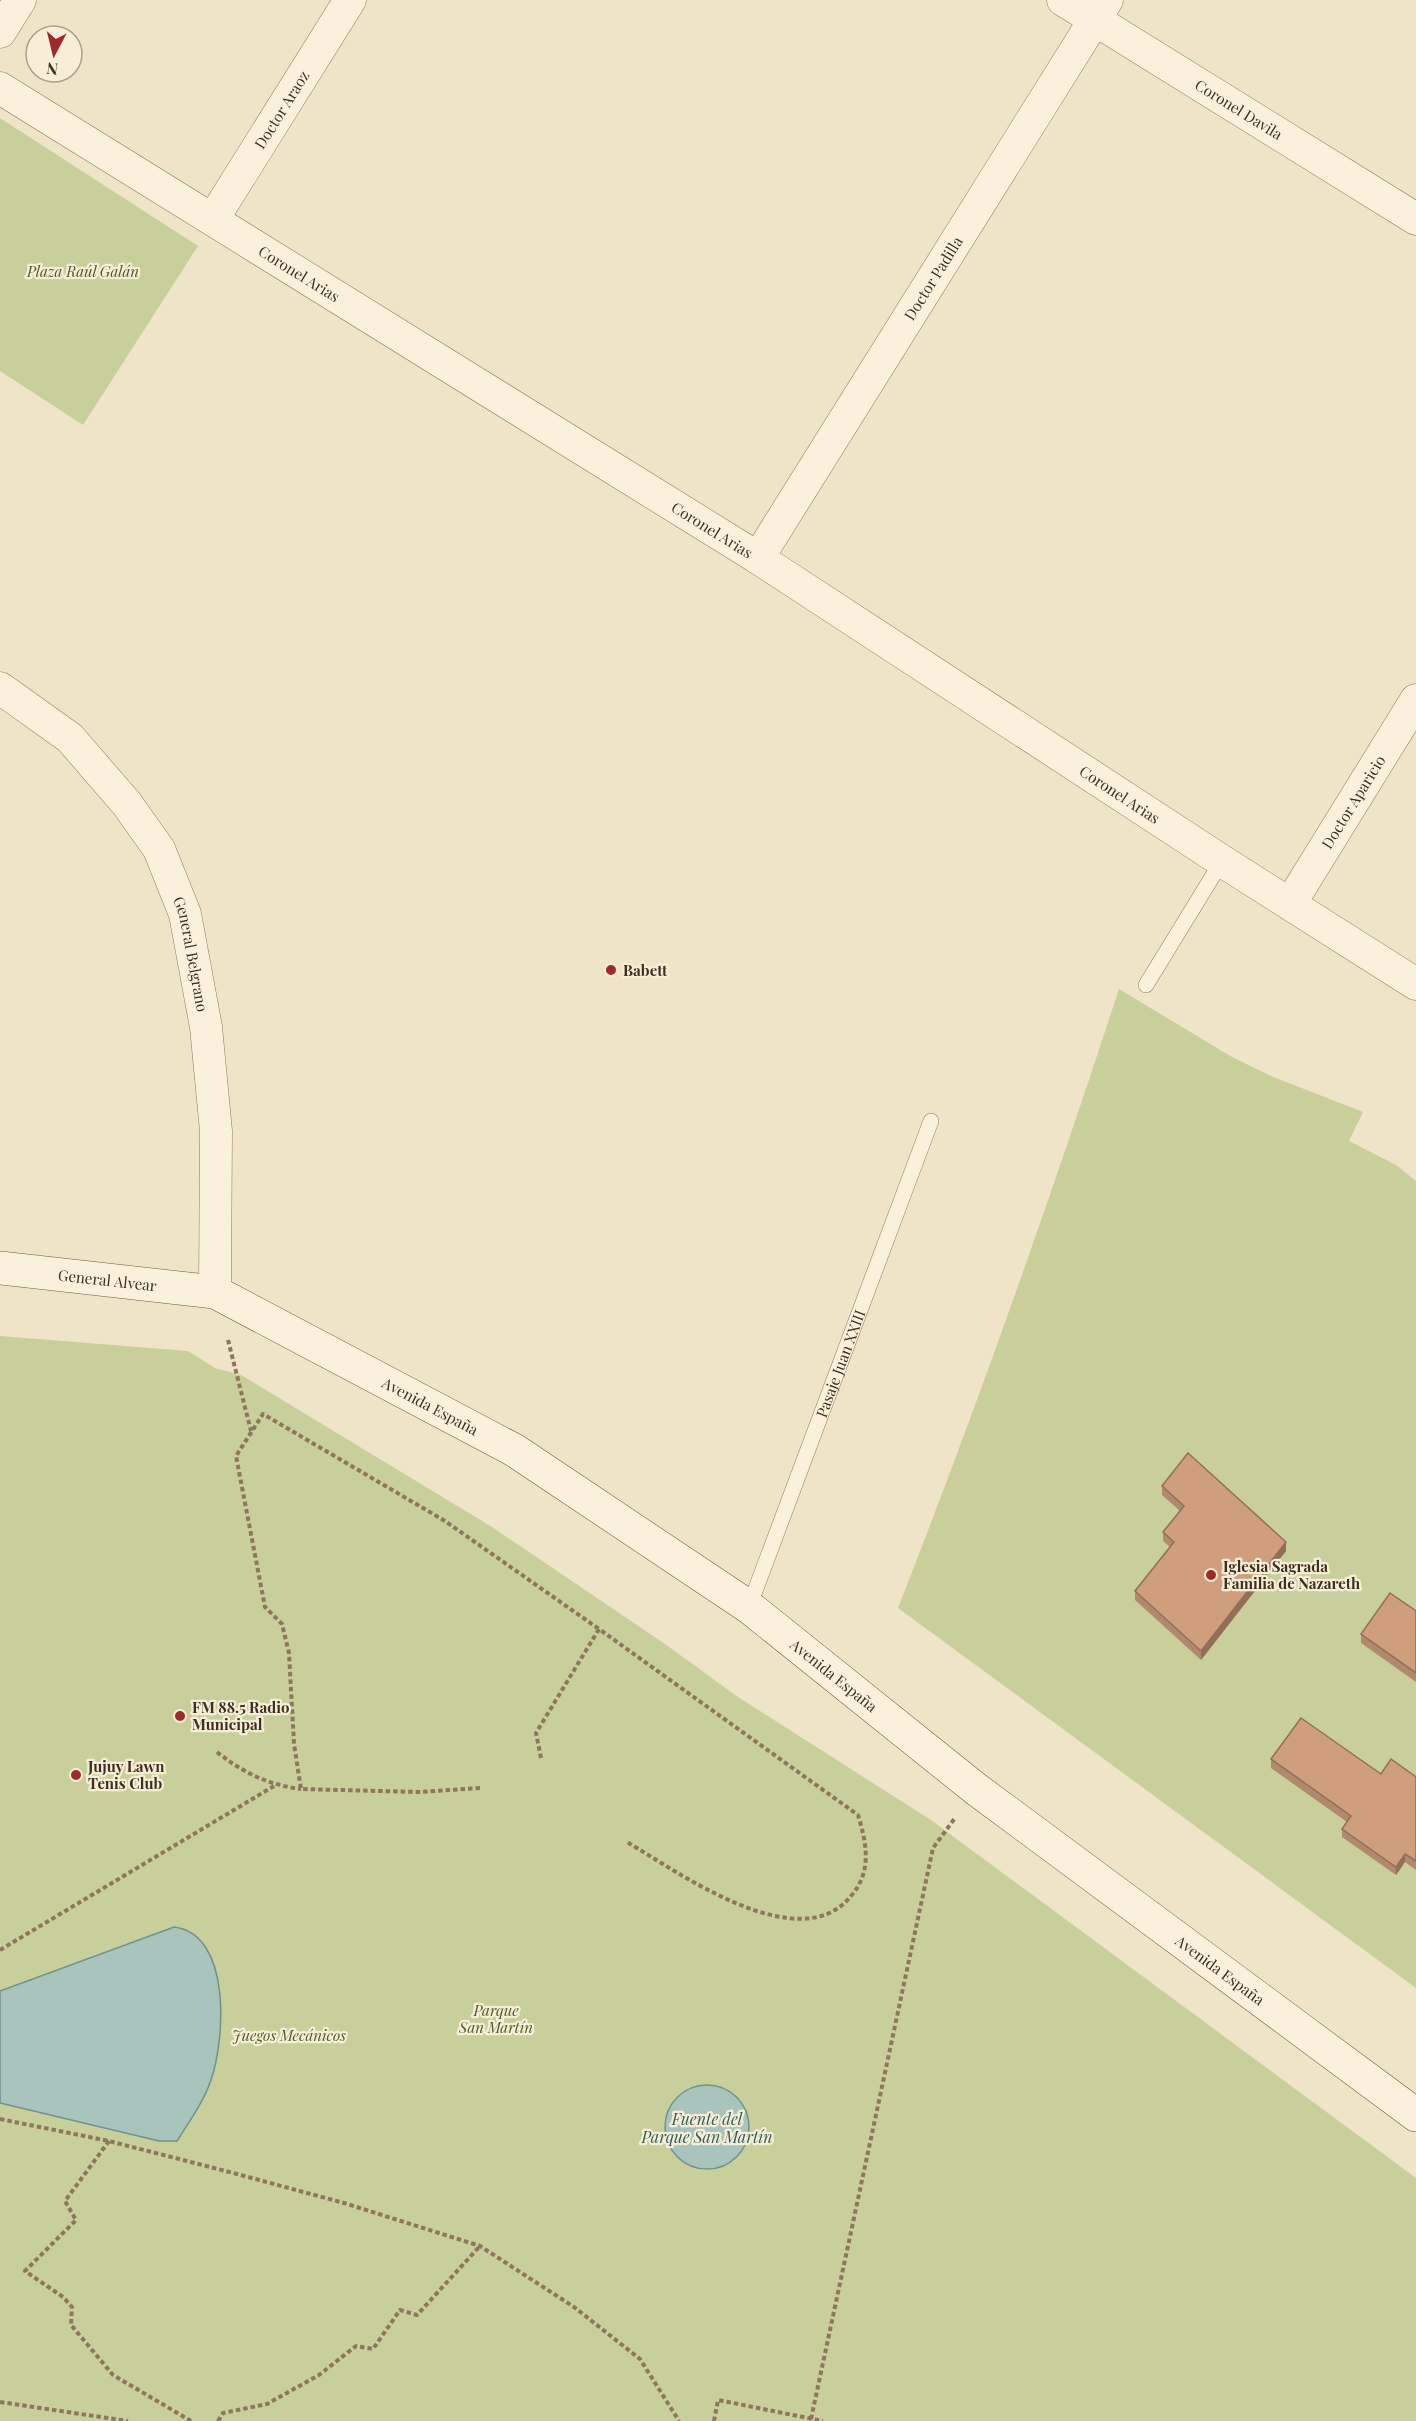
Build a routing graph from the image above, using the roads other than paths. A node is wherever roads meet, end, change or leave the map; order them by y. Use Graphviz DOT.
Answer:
graph roads {
  1 [pos="20,0"];
  2 [pos="350,0"];
  3 [pos="1063,0"];
  4 [pos="1101,10"];
  5 [pos="0,32"];
  6 [pos="0,88"];
  7 [pos="213,219"];
  8 [pos="1416,219"];
  9 [pos="759,558"];
  10 [pos="0,688"];
  11 [pos="1416,700"];
  12 [pos="1222,861"];
  13 [pos="1290,904"];
  14 [pos="1416,984"];
  15 [pos="1146,985"];
  16 [pos="931,1121"];
  17 [pos="0,1268"];
  18 [pos="215,1292"];
  19 [pos="749,1608"];
  20 [pos="1416,2115"];
  1 -- 5 [label="street"];
  2 -- 7 [label="street, Doctor Araoz"];
  3 -- 4 [label="street, Coronel Davila"];
  4 -- 8 [label="street, Coronel Davila"];
  4 -- 9 [label="street, Doctor Padilla"];
  6 -- 7 [label="street, Coronel Arias"];
  7 -- 9 [label="street, Coronel Arias"];
  9 -- 12 [label="street, Coronel Arias"];
  10 -- 18 [label="street, General Belgrano"];
  11 -- 13 [label="street, Doctor Aparicio"];
  12 -- 13 [label="street, Coronel Arias"];
  12 -- 15 [label="lane"];
  13 -- 14 [label="street, Coronel Arias"];
  16 -- 19 [label="lane, Pasaje Juan XXIII"];
  17 -- 18 [label="street, General Alvear"];
  18 -- 19 [label="street, Avenida España"];
  19 -- 20 [label="street, Avenida España"];
}
